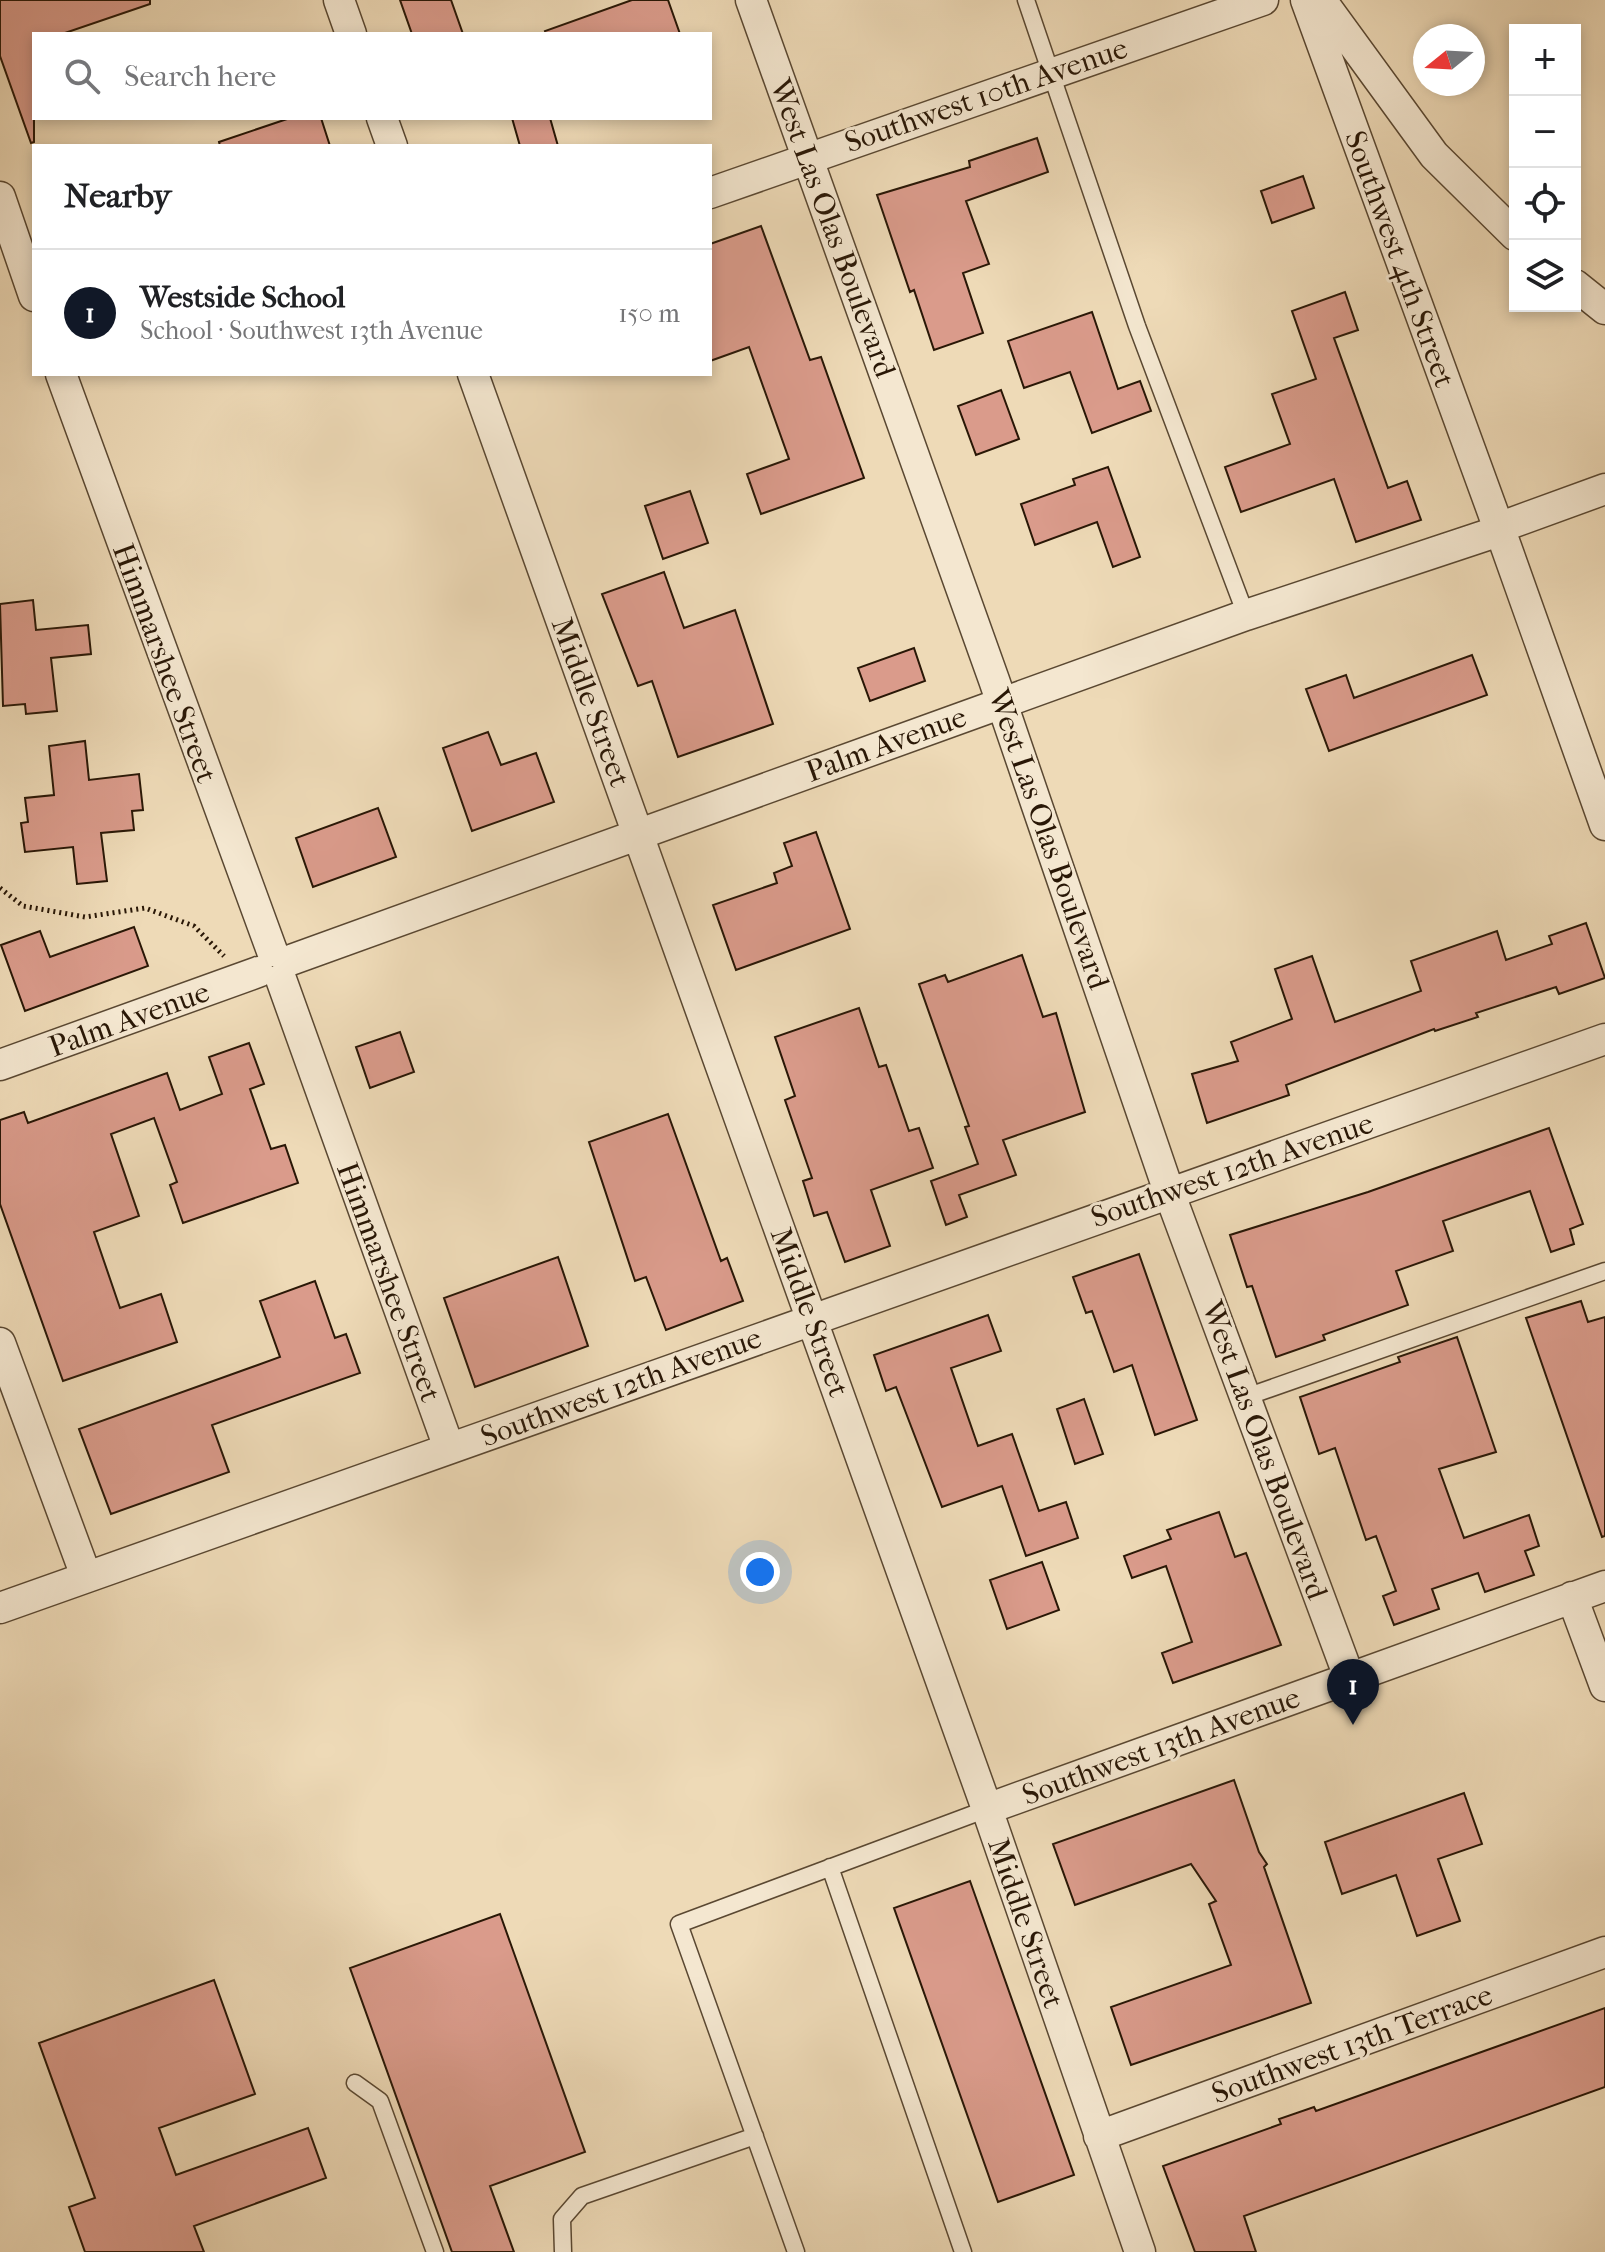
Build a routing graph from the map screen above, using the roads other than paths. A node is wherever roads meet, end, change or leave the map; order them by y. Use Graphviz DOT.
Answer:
graph roads {
  1 [pos="339,0"];
  2 [pos="751,0"];
  3 [pos="1026,0"];
  4 [pos="1263,0"];
  5 [pos="1306,0"];
  6 [pos="1321,0"];
  7 [pos="350,32"];
  8 [pos="1052,72"];
  9 [pos="383,120"];
  10 [pos="391,144"];
  11 [pos="809,157"];
  12 [pos="712,192"];
  13 [pos="0,197"];
  14 [pos="1509,229"];
  15 [pos="32,290"];
  16 [pos="1581,290"];
  17 [pos="1605,309"];
  18 [pos="62,376"];
  19 [pos="474,376"];
  20 [pos="1605,489"];
  21 [pos="1498,529"];
  22 [pos="1246,615"];
  23 [pos="1002,703"];
  24 [pos="1605,825"];
  25 [pos="638,832"];
  26 [pos="275,966"];
  27 [pos="1605,1039"];
  28 [pos="0,1065"];
  29 [pos="1169,1192"];
  30 [pos="1605,1271"];
  31 [pos="813,1319"];
  32 [pos="0,1343"];
  33 [pos="1246,1397"];
  34 [pos="449,1448"];
  35 [pos="86,1576"];
  36 [pos="1605,1586"];
  37 [pos="1572,1597"];
  38 [pos="0,1608"];
  39 [pos="1349,1677"];
  40 [pos="1605,1686"];
  41 [pos="987,1809"];
  42 [pos="830,1867"];
  43 [pos="1605,1952"];
  44 [pos="355,2083"];
  45 [pos="755,2136"];
  46 [pos="1099,2136"];
  47 [pos="435,2252"];
  48 [pos="563,2252"];
  49 [pos="796,2252"];
  50 [pos="963,2252"];
  51 [pos="1140,2252"];
  1 -- 7 [label="street"];
  2 -- 11 [label="street, West Las Olas Boulevard"];
  3 -- 8 [label="lane"];
  4 -- 8 [label="street, Southwest 10th Avenue"];
  5 -- 21 [label="street, Southwest 4th Street"];
  6 -- 14 [label="street"];
  8 -- 11 [label="street, Southwest 10th Avenue"];
  8 -- 22 [label="lane"];
  9 -- 10 [label="street"];
  11 -- 12 [label="street, Southwest 10th Avenue"];
  11 -- 23 [label="street, West Las Olas Boulevard"];
  13 -- 15 [label="street"];
  16 -- 17 [label="street"];
  18 -- 26 [label="street, Himmarshee Street"];
  19 -- 25 [label="street, Middle Street"];
  20 -- 21 [label="street, Palm Avenue"];
  21 -- 22 [label="street, Palm Avenue"];
  21 -- 24 [label="street, Southwest 4th Street"];
  22 -- 23 [label="street, Palm Avenue"];
  23 -- 25 [label="street, Palm Avenue"];
  23 -- 29 [label="street, West Las Olas Boulevard"];
  25 -- 26 [label="street, Palm Avenue"];
  25 -- 31 [label="street, Middle Street"];
  26 -- 28 [label="street, Palm Avenue"];
  26 -- 34 [label="street, Himmarshee Street"];
  27 -- 29 [label="street, Southwest 12th Avenue"];
  29 -- 31 [label="street, Southwest 12th Avenue"];
  29 -- 33 [label="street, West Las Olas Boulevard"];
  30 -- 33 [label="lane"];
  31 -- 34 [label="street, Southwest 12th Avenue"];
  31 -- 41 [label="street, Middle Street"];
  32 -- 35 [label="street"];
  33 -- 39 [label="street, West Las Olas Boulevard"];
  34 -- 35 [label="street, Southwest 12th Avenue"];
  35 -- 38 [label="street, Southwest 12th Avenue"];
  36 -- 37 [label="street, Southwest 13th Avenue"];
  37 -- 39 [label="street, Southwest 13th Avenue"];
  37 -- 40 [label="street"];
  39 -- 41 [label="street, Southwest 13th Avenue"];
  41 -- 42 [label="lane"];
  41 -- 46 [label="street, Middle Street"];
  42 -- 45 [label="lane"];
  42 -- 50 [label="lane"];
  43 -- 46 [label="street, Southwest 13th Terrace"];
  44 -- 47 [label="lane"];
  45 -- 48 [label="lane"];
  45 -- 49 [label="lane"];
  46 -- 51 [label="street, Middle Street"];
}
